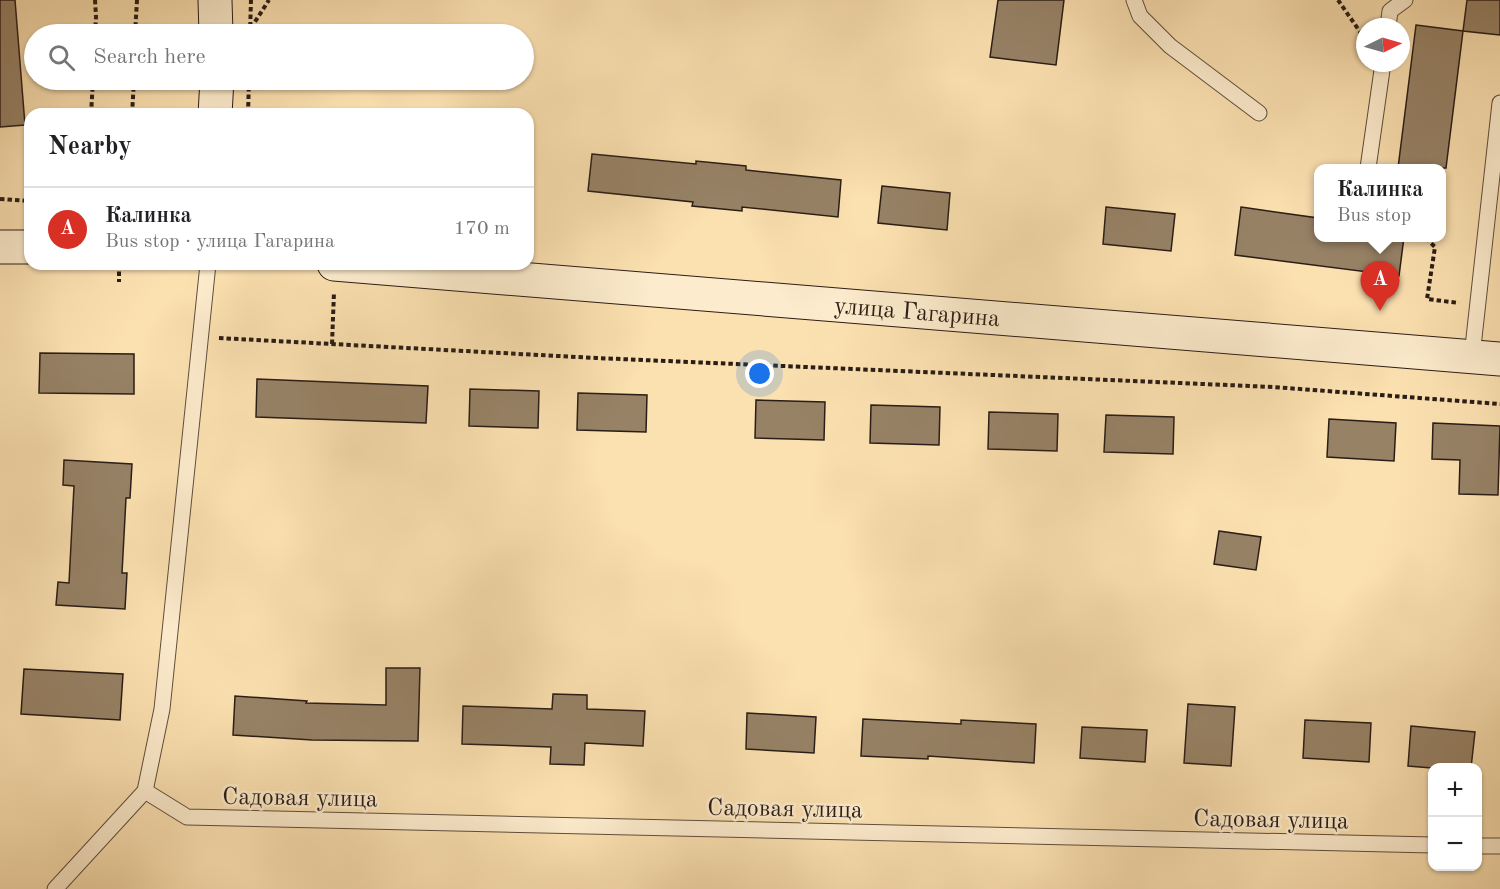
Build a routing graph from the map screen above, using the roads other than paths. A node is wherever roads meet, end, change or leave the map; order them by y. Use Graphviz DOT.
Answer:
graph roads {
  1 [pos="215,0"];
  2 [pos="1134,0"];
  3 [pos="1405,0"];
  4 [pos="1389,18"];
  5 [pos="216,24"];
  6 [pos="1382,72"];
  7 [pos="216,90"];
  8 [pos="1500,103"];
  9 [pos="215,108"];
  10 [pos="1259,112"];
  11 [pos="1369,164"];
  12 [pos="0,246"];
  13 [pos="24,247"];
  14 [pos="207,270"];
  15 [pos="409,270"];
  16 [pos="1486,357"];
  17 [pos="145,791"];
  18 [pos="1428,845"];
  19 [pos="1482,846"];
  20 [pos="1500,846"];
  21 [pos="55,889"];
  1 -- 5 [label="main road"];
  2 -- 10 [label="lane"];
  3 -- 4 [label="lane"];
  6 -- 11 [label="lane"];
  7 -- 9 [label="main road"];
  8 -- 16 [label="lane"];
  12 -- 13 [label="main road"];
  14 -- 17 [label="lane"];
  15 -- 16 [label="main road, улица Гагарина"];
  17 -- 18 [label="lane, Садовая улица"];
  17 -- 21 [label="lane"];
  19 -- 20 [label="lane"];
}
